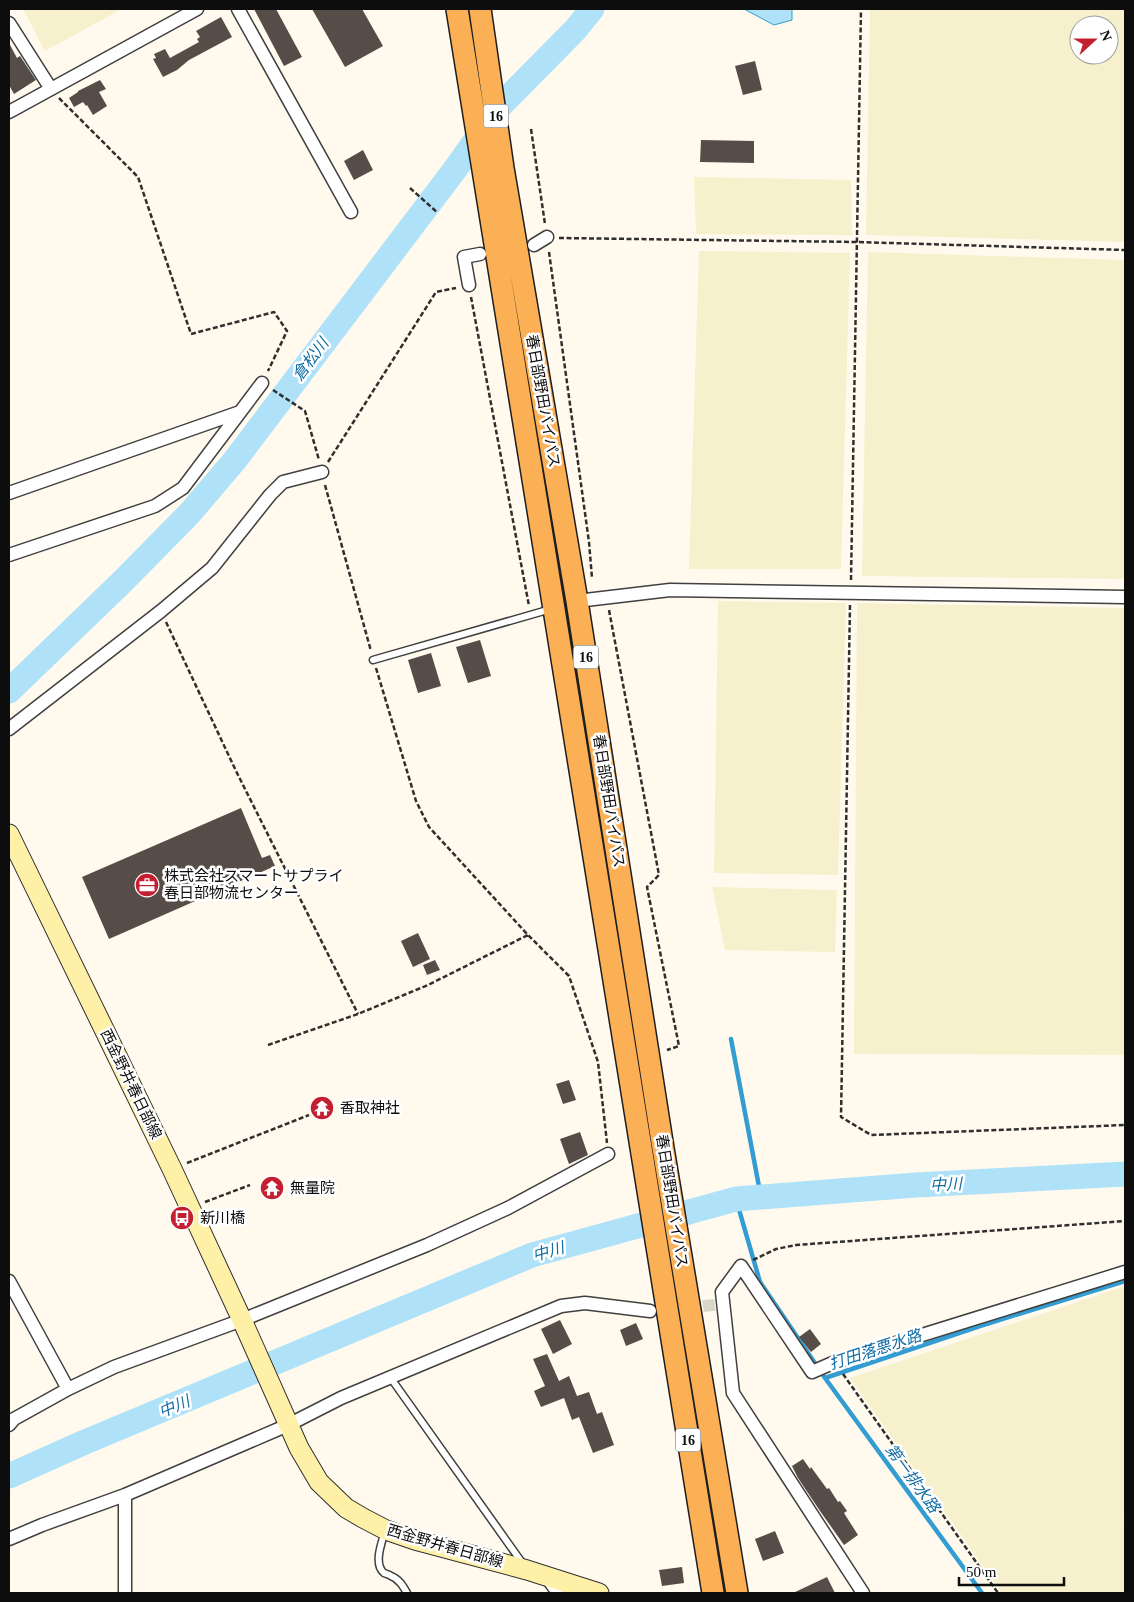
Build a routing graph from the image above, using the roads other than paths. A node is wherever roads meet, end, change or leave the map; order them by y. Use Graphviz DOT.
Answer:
graph roads {
  1 [pos="197,9"];
  2 [pos="238,9"];
  3 [pos="457,9"];
  4 [pos="480,9"];
  5 [pos="9,22"];
  6 [pos="51,89"];
  7 [pos="9,112"];
  8 [pos="351,212"];
  9 [pos="547,237"];
  10 [pos="534,245"];
  11 [pos="480,254"];
  12 [pos="469,285"];
  13 [pos="262,383"];
  14 [pos="240,412"];
  15 [pos="322,472"];
  16 [pos="9,493"];
  17 [pos="9,555"];
  18 [pos="1125,597"];
  19 [pos="593,599"];
  20 [pos="554,608"];
  21 [pos="373,660"];
  22 [pos="9,729"];
  23 [pos="9,834"];
  24 [pos="608,1154"];
  25 [pos="1125,1272"];
  26 [pos="9,1280"];
  27 [pos="650,1310"];
  28 [pos="246,1328"];
  29 [pos="390,1377"];
  30 [pos="68,1389"];
  31 [pos="286,1419"];
  32 [pos="9,1425"];
  33 [pos="125,1495"];
  34 [pos="386,1530"];
  35 [pos="9,1539"];
  36 [pos="527,1570"];
  37 [pos="546,1576"];
  38 [pos="125,1593"];
  39 [pos="407,1593"];
  40 [pos="558,1593"];
  41 [pos="599,1593"];
  42 [pos="713,1593"];
  43 [pos="736,1593"];
  44 [pos="863,1593"];
  1 -- 6 [label="street"];
  2 -- 8 [label="street"];
  3 -- 20 [label="highway, 春日部野田バイパス / 16"];
  4 -- 19 [label="highway, 春日部野田バイパス / 16"];
  5 -- 6 [label="street"];
  6 -- 7 [label="street"];
  9 -- 10 [label="street"];
  11 -- 12 [label="street"];
  13 -- 14 [label="street"];
  14 -- 16 [label="street"];
  14 -- 17 [label="street"];
  15 -- 22 [label="street"];
  18 -- 19 [label="street"];
  19 -- 43 [label="highway, 春日部野田バイパス / 16"];
  20 -- 21 [label="lane"];
  20 -- 42 [label="highway, 春日部野田バイパス / 16"];
  23 -- 28 [label="main road, 西金野井春日部線"];
  24 -- 28 [label="street"];
  25 -- 44 [label="street"];
  26 -- 30 [label="street"];
  27 -- 29 [label="street"];
  28 -- 30 [label="street"];
  28 -- 31 [label="main road"];
  29 -- 31 [label="street"];
  29 -- 36 [label="lane"];
  30 -- 32 [label="street"];
  31 -- 33 [label="street"];
  31 -- 34 [label="main road, 西金野井春日部線"];
  33 -- 35 [label="street"];
  33 -- 38 [label="street"];
  34 -- 36 [label="main road, 西金野井春日部線"];
  34 -- 39 [label="lane"];
  36 -- 37 [label="main road, 西金野井春日部線"];
  37 -- 40 [label="street"];
  37 -- 41 [label="main road, 西金野井春日部線"];
}
